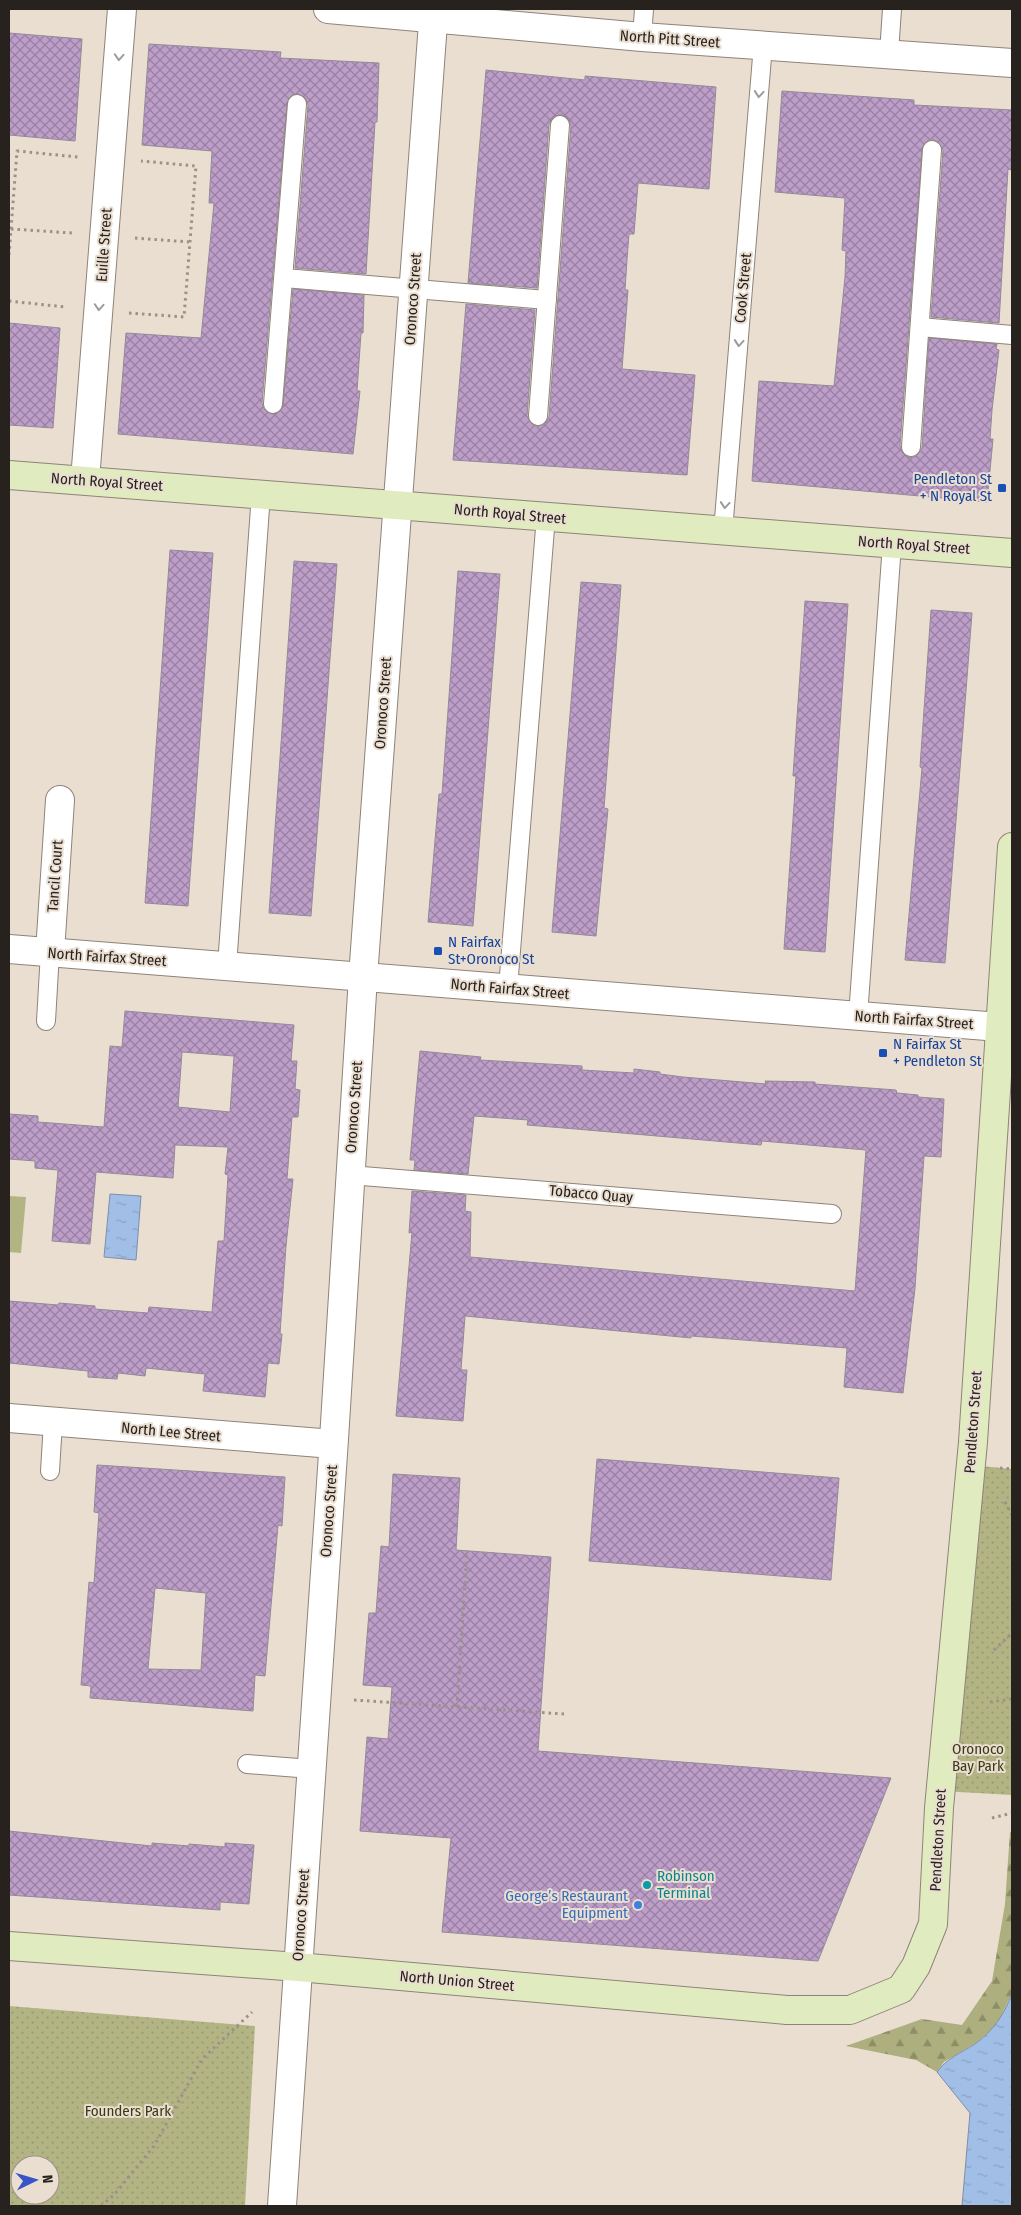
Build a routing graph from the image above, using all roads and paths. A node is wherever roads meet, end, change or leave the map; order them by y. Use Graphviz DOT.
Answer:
graph roads {
  1 [pos="122,9"];
  2 [pos="328,9"];
  3 [pos="644,9"];
  4 [pos="892,9"];
  5 [pos="434,13"];
  6 [pos="642,37"];
  7 [pos="763,45"];
  8 [pos="889,54"];
  9 [pos="1012,63"];
  10 [pos="297,104"];
  11 [pos="560,125"];
  12 [pos="932,150"];
  13 [pos="78,157"];
  14 [pos="135,161"];
  15 [pos="11,229"];
  16 [pos="72,233"];
  17 [pos="129,238"];
  18 [pos="189,242"];
  19 [pos="9,255"];
  20 [pos="284,278"];
  21 [pos="413,289"];
  22 [pos="547,300"];
  23 [pos="9,301"];
  24 [pos="65,307"];
  25 [pos="124,313"];
  26 [pos="920,328"];
  27 [pos="1012,335"];
  28 [pos="274,404"];
  29 [pos="538,416"];
  30 [pos="911,447"];
  31 [pos="9,474"];
  32 [pos="85,480"];
  33 [pos="261,494"];
  34 [pos="398,505"];
  35 [pos="546,516"];
  36 [pos="723,530"];
  37 [pos="892,544"];
  38 [pos="1012,552"];
  39 [pos="60,800"];
  40 [pos="1012,847"];
  41 [pos="9,949"];
  42 [pos="50,952"];
  43 [pos="227,966"];
  44 [pos="362,977"];
  45 [pos="508,988"];
  46 [pos="858,1016"];
  47 [pos="46,1021"];
  48 [pos="1006,1028"];
  49 [pos="350,1175"];
  50 [pos="832,1214"];
  51 [pos="9,1418"];
  52 [pos="53,1422"];
  53 [pos="334,1444"];
  54 [pos="1007,1468"];
  55 [pos="1012,1469"];
  56 [pos="50,1471"];
  57 [pos="1005,1502"];
  58 [pos="1012,1515"];
  59 [pos="467,1551"];
  60 [pos="1012,1633"];
  61 [pos="994,1650"];
  62 [pos="1012,1699"];
  63 [pos="354,1700"];
  64 [pos="990,1702"];
  65 [pos="458,1707"];
  66 [pos="564,1714"];
  67 [pos="247,1764"];
  68 [pos="311,1769"];
  69 [pos="1012,1813"];
  70 [pos="992,1818"];
  71 [pos="9,1946"];
  72 [pos="298,1967"];
  73 [pos="901,1989"];
  74 [pos="252,2012"];
  75 [pos="101,2206"];
  76 [pos="282,2206"];
  1 -- 32 [label="street, Euille Street, one-way"];
  2 -- 5 [label="street, North Pitt Street"];
  3 -- 6 [label="lane"];
  4 -- 8 [label="lane"];
  5 -- 6 [label="street, North Pitt Street"];
  5 -- 21 [label="street, Oronoco Street"];
  6 -- 7 [label="street, North Pitt Street"];
  7 -- 8 [label="street, North Pitt Street"];
  7 -- 36 [label="lane, Cook Street, one-way"];
  8 -- 9 [label="street, North Pitt Street"];
  10 -- 20 [label="lane"];
  11 -- 22 [label="lane"];
  12 -- 26 [label="lane"];
  13 -- 15 [label="path"];
  14 -- 18 [label="path"];
  15 -- 16 [label="path"];
  15 -- 19 [label="path"];
  17 -- 18 [label="path"];
  18 -- 25 [label="path"];
  20 -- 21 [label="lane"];
  20 -- 28 [label="lane"];
  21 -- 22 [label="lane"];
  21 -- 34 [label="street, Oronoco Street"];
  22 -- 29 [label="lane"];
  23 -- 24 [label="path"];
  26 -- 27 [label="lane"];
  26 -- 30 [label="lane"];
  31 -- 32 [label="street, North Royal Street"];
  32 -- 33 [label="street, North Royal Street"];
  33 -- 34 [label="street, North Royal Street"];
  33 -- 43 [label="lane"];
  34 -- 35 [label="street, North Royal Street"];
  34 -- 44 [label="street, Oronoco Street"];
  35 -- 36 [label="street, North Royal Street"];
  35 -- 45 [label="lane"];
  36 -- 37 [label="street, North Royal Street"];
  37 -- 38 [label="street, North Royal Street"];
  37 -- 46 [label="lane"];
  39 -- 42 [label="street, Tancil Court"];
  40 -- 48 [label="street, Pendleton Street"];
  41 -- 42 [label="street, North Fairfax Street"];
  42 -- 43 [label="street, North Fairfax Street"];
  42 -- 47 [label="lane"];
  43 -- 44 [label="street, North Fairfax Street"];
  44 -- 45 [label="street, North Fairfax Street"];
  44 -- 49 [label="street, Oronoco Street"];
  45 -- 46 [label="street, North Fairfax Street"];
  46 -- 48 [label="street, North Fairfax Street"];
  48 -- 73 [label="street, Pendleton Street"];
  49 -- 50 [label="lane, Tobacco Quay"];
  49 -- 53 [label="street, Oronoco Street"];
  51 -- 52 [label="street, North Lee Street"];
  52 -- 53 [label="street, North Lee Street"];
  52 -- 56 [label="lane"];
  53 -- 68 [label="street, Oronoco Street"];
  54 -- 55 [label="path"];
  57 -- 58 [label="path"];
  59 -- 65 [label="path"];
  60 -- 61 [label="path"];
  62 -- 64 [label="path"];
  63 -- 65 [label="path"];
  65 -- 66 [label="path"];
  67 -- 68 [label="lane"];
  68 -- 72 [label="street, Oronoco Street"];
  69 -- 70 [label="path"];
  71 -- 72 [label="street, North Union Street"];
  72 -- 73 [label="street, North Union Street"];
  72 -- 76 [label="street, Oronoco Street"];
  74 -- 75 [label="path"];
}
